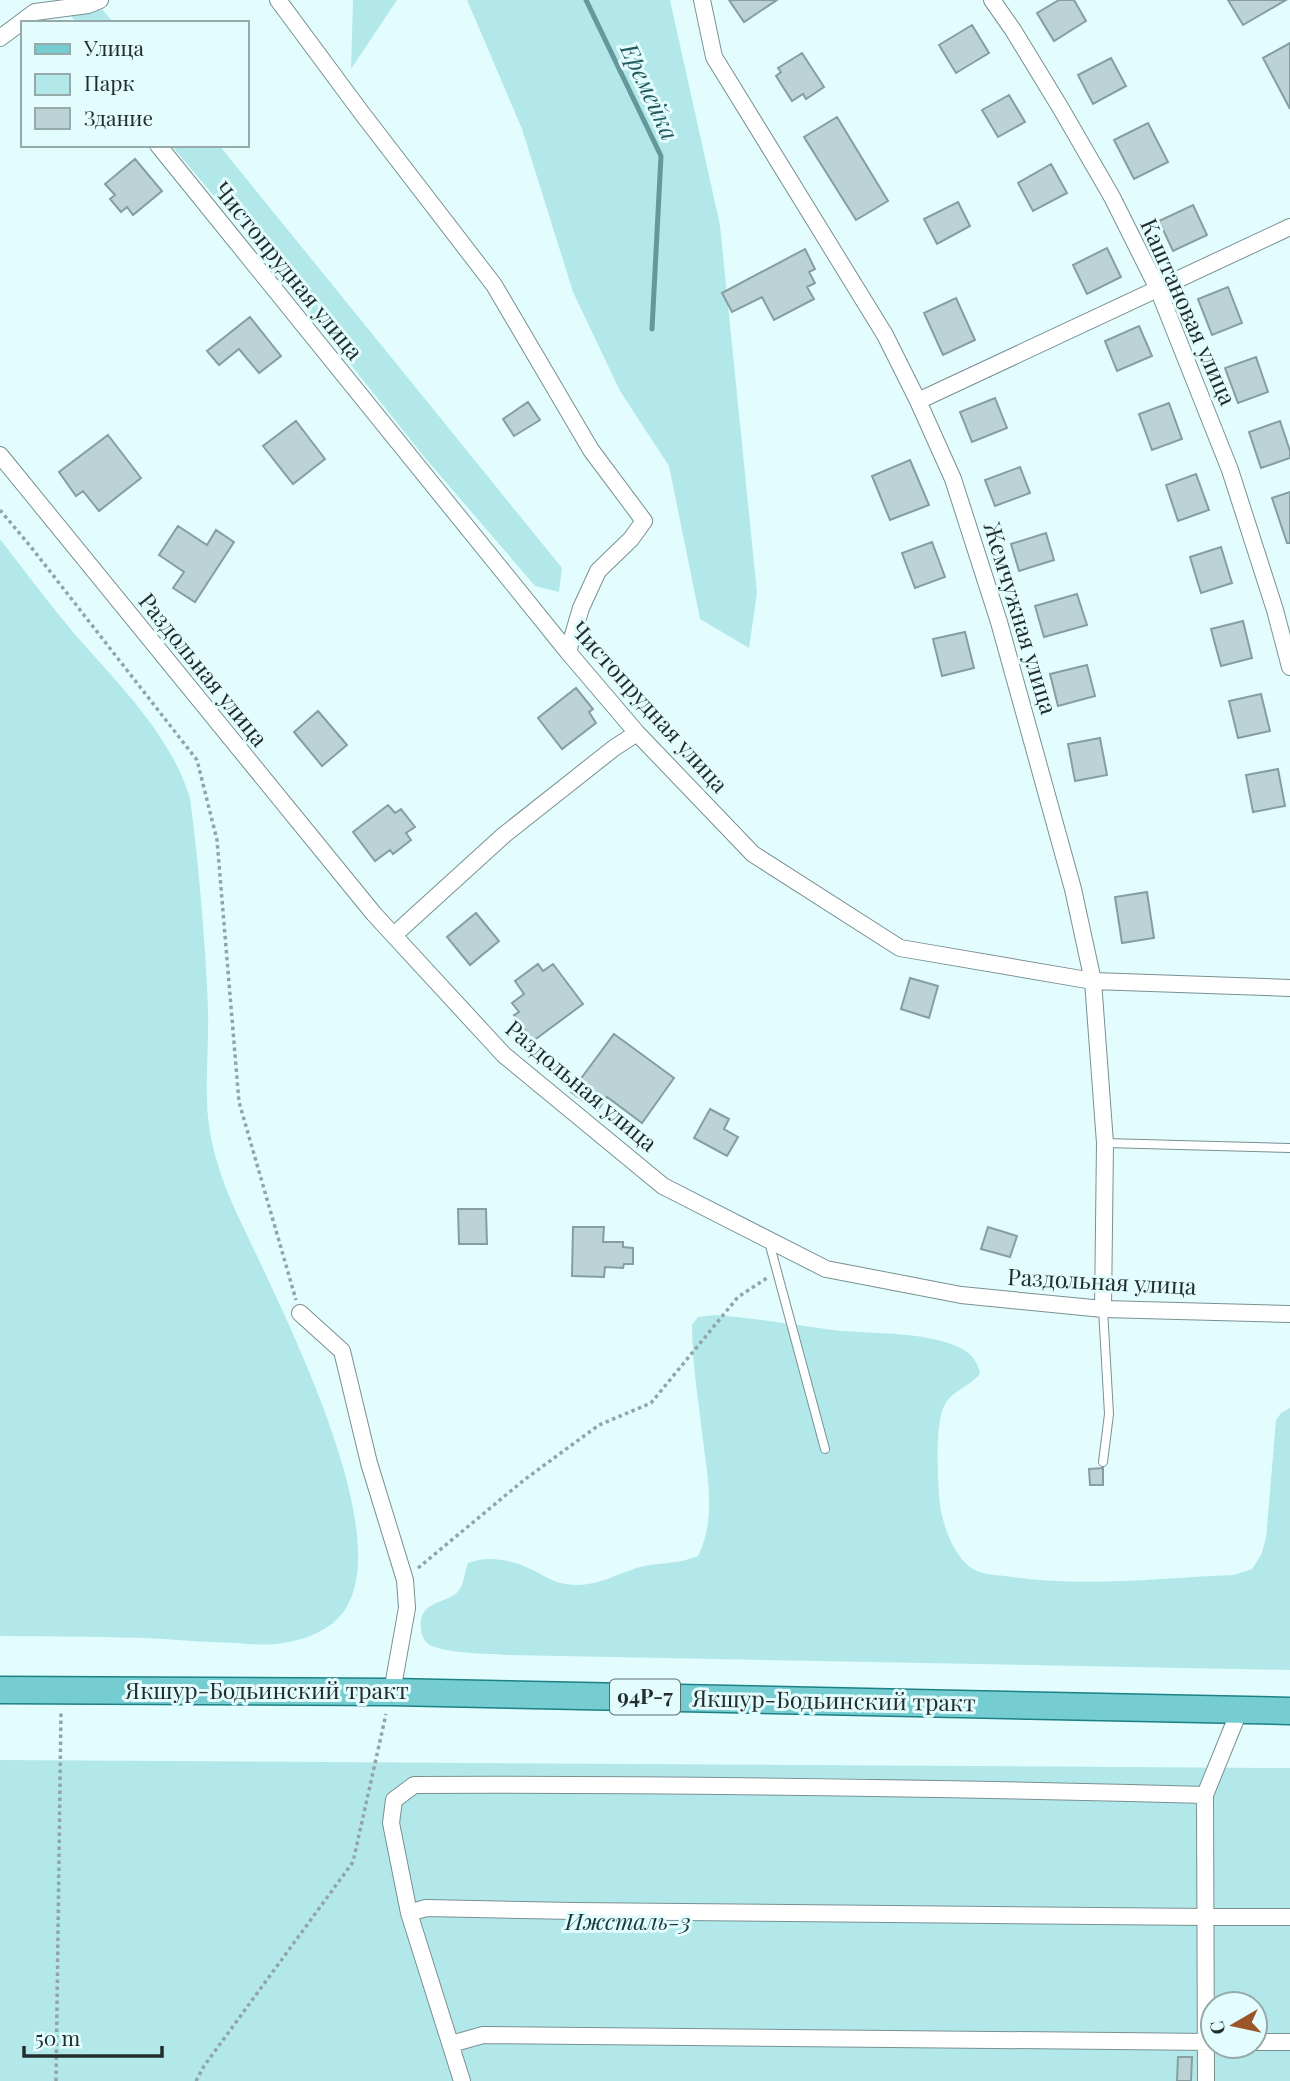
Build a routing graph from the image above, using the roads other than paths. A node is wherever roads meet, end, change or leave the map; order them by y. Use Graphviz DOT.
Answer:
graph roads {
  1 [pos="100,0"];
  2 [pos="278,0"];
  3 [pos="702,0"];
  4 [pos="992,0"];
  5 [pos="50,11"];
  6 [pos="23,21"];
  7 [pos="21,22"];
  8 [pos="0,38"];
  9 [pos="160,147"];
  10 [pos="1290,227"];
  11 [pos="1158,289"];
  12 [pos="918,401"];
  13 [pos="0,455"];
  14 [pos="568,652"];
  15 [pos="1290,667"];
  16 [pos="637,733"];
  17 [pos="394,935"];
  18 [pos="1093,981"];
  19 [pos="1290,988"];
  20 [pos="1105,1143"];
  21 [pos="1290,1148"];
  22 [pos="769,1239"];
  23 [pos="1103,1308"];
  24 [pos="300,1313"];
  25 [pos="1290,1314"];
  26 [pos="825,1448"];
  27 [pos="1103,1462"];
  28 [pos="0,1690"];
  29 [pos="392,1692"];
  30 [pos="1240,1709"];
  31 [pos="1290,1710"];
  32 [pos="1205,1795"];
  33 [pos="410,1913"];
  34 [pos="1206,1917"];
  35 [pos="1290,1917"];
  36 [pos="1208,1990"];
  37 [pos="1199,2042"];
  38 [pos="1269,2042"];
  39 [pos="1290,2042"];
  40 [pos="451,2044"];
  41 [pos="1208,2060"];
  42 [pos="462,2081"];
  43 [pos="1206,2081"];
  1 -- 5 [label="street"];
  2 -- 14 [label="street"];
  3 -- 12 [label="street, Жемчужная улица"];
  4 -- 11 [label="street, Каштановая улица"];
  5 -- 6 [label="street"];
  7 -- 8 [label="street"];
  9 -- 14 [label="street, Чистопрудная улица"];
  10 -- 11 [label="street"];
  11 -- 12 [label="street"];
  11 -- 15 [label="street, Каштановая улица"];
  12 -- 18 [label="street, Жемчужная улица"];
  13 -- 17 [label="street, Раздольная улица"];
  14 -- 16 [label="street, Чистопрудная улица"];
  16 -- 17 [label="street"];
  16 -- 18 [label="street, Чистопрудная улица"];
  17 -- 22 [label="street, Раздольная улица"];
  18 -- 19 [label="street, Чистопрудная улица"];
  18 -- 20 [label="street, Жемчужная улица"];
  20 -- 21 [label="lane"];
  20 -- 23 [label="street, Жемчужная улица"];
  22 -- 23 [label="street, Раздольная улица"];
  22 -- 26 [label="lane"];
  23 -- 25 [label="street, Раздольная улица"];
  23 -- 27 [label="lane"];
  24 -- 29 [label="street"];
  28 -- 29 [label="main road, Якшур-Бодьинский тракт / 94Р-7"];
  29 -- 30 [label="main road, Якшур-Бодьинский тракт / 94Р-7"];
  30 -- 31 [label="main road, Якшур-Бодьинский тракт / 94Р-7"];
  30 -- 32 [label="street"];
  32 -- 33 [label="street"];
  32 -- 34 [label="street"];
  33 -- 34 [label="street"];
  33 -- 40 [label="street"];
  34 -- 35 [label="street"];
  34 -- 36 [label="street"];
  37 -- 40 [label="street"];
  38 -- 39 [label="street"];
  40 -- 42 [label="street"];
  41 -- 43 [label="street"];
}
